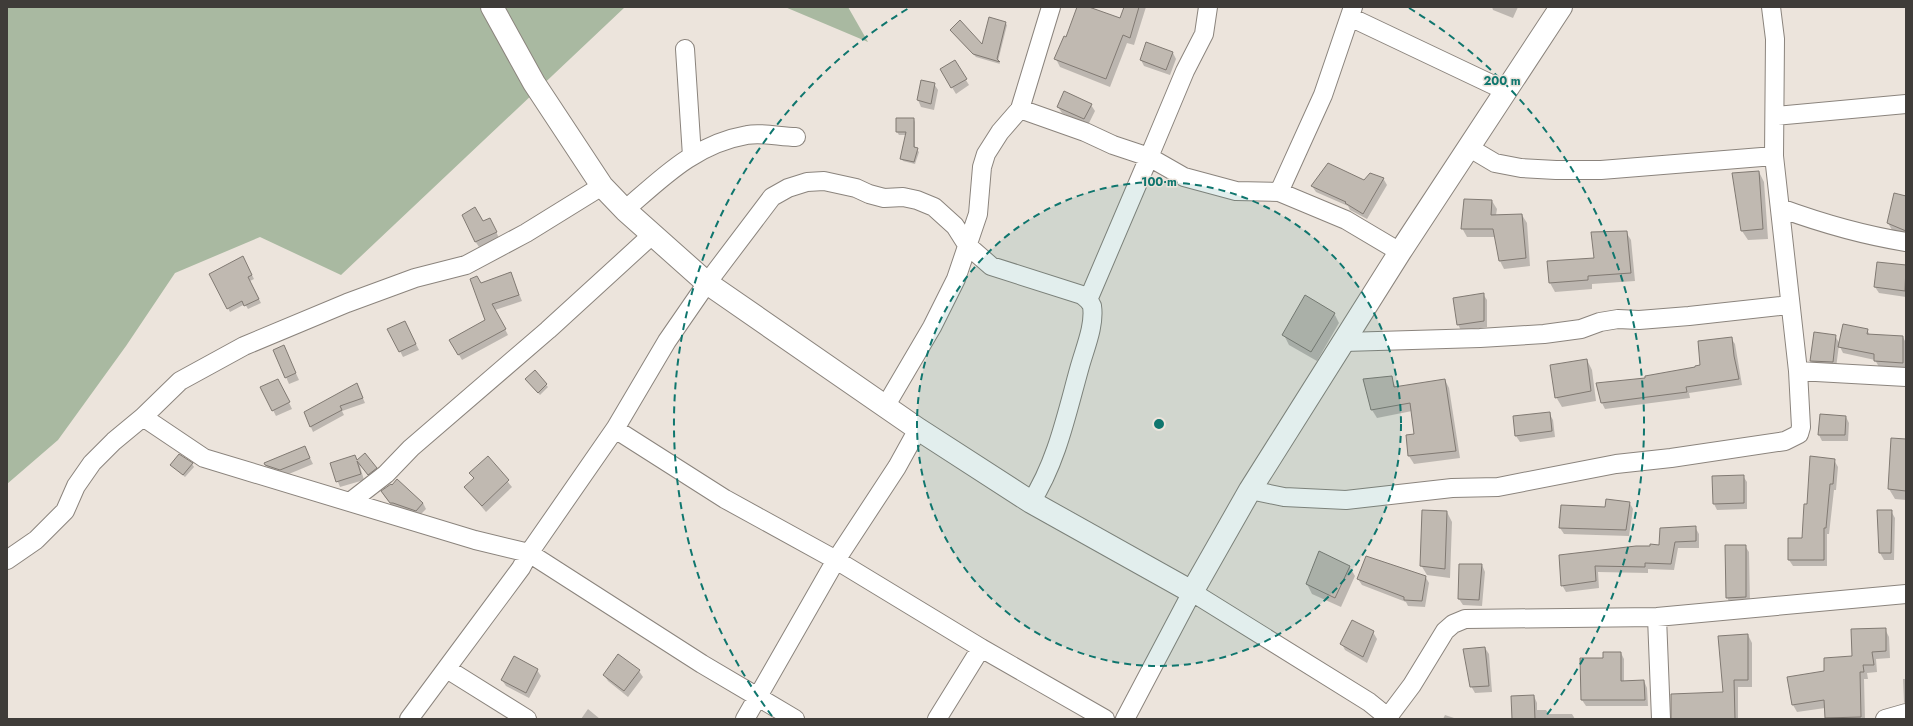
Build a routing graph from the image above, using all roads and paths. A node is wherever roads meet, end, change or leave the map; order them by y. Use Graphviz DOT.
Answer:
graph roads {
  1 [pos="492,7"];
  2 [pos="1051,7"];
  3 [pos="1208,7"];
  4 [pos="1561,7"];
  5 [pos="1771,7"];
  6 [pos="1352,12"];
  7 [pos="685,49"];
  8 [pos="1506,91"];
  9 [pos="1906,104"];
  10 [pos="1020,109"];
  11 [pos="1775,116"];
  12 [pos="796,137"];
  13 [pos="1468,147"];
  14 [pos="692,156"];
  15 [pos="1774,156"];
  16 [pos="1149,157"];
  17 [pos="602,186"];
  18 [pos="1279,192"];
  19 [pos="1780,208"];
  20 [pos="625,210"];
  21 [pos="652,235"];
  22 [pos="1906,242"];
  23 [pos="967,245"];
  24 [pos="1400,252"];
  25 [pos="707,283"];
  26 [pos="1088,300"];
  27 [pos="1790,305"];
  28 [pos="1344,342"];
  29 [pos="1798,371"];
  30 [pos="1906,377"];
  31 [pos="884,407"];
  32 [pos="143,417"];
  33 [pos="615,429"];
  34 [pos="918,429"];
  35 [pos="1250,490"];
  36 [pos="350,502"];
  37 [pos="1031,502"];
  38 [pos="529,553"];
  39 [pos="7,560"];
  40 [pos="836,560"];
  41 [pos="1192,592"];
  42 [pos="1906,594"];
  43 [pos="1658,617"];
  44 [pos="981,648"];
  45 [pos="447,669"];
  46 [pos="759,696"];
  47 [pos="1906,713"];
  48 [pos="1389,718"];
  49 [pos="410,719"];
  50 [pos="527,719"];
  51 [pos="745,719"];
  52 [pos="796,719"];
  53 [pos="937,719"];
  54 [pos="1105,719"];
  55 [pos="1125,719"];
  56 [pos="1661,719"];
  57 [pos="1885,719"];
  1 -- 17 [label="street"];
  2 -- 10 [label="street"];
  3 -- 16 [label="street"];
  4 -- 8 [label="street"];
  5 -- 11 [label="street"];
  6 -- 8 [label="street"];
  6 -- 18 [label="street"];
  7 -- 14 [label="street"];
  8 -- 13 [label="street"];
  9 -- 11 [label="street"];
  10 -- 16 [label="street"];
  10 -- 23 [label="street"];
  11 -- 15 [label="street"];
  12 -- 14 [label="street"];
  13 -- 15 [label="street"];
  13 -- 24 [label="street"];
  14 -- 20 [label="street"];
  15 -- 19 [label="street"];
  16 -- 18 [label="street"];
  16 -- 26 [label="street"];
  17 -- 20 [label="street"];
  17 -- 32 [label="street"];
  18 -- 24 [label="street"];
  19 -- 22 [label="street"];
  19 -- 27 [label="street"];
  20 -- 21 [label="street"];
  21 -- 25 [label="street"];
  21 -- 36 [label="street"];
  23 -- 25 [label="street"];
  23 -- 26 [label="street"];
  23 -- 31 [label="street"];
  24 -- 28 [label="street"];
  25 -- 31 [label="street"];
  25 -- 33 [label="street"];
  26 -- 37 [label="street"];
  27 -- 28 [label="street"];
  27 -- 29 [label="street"];
  28 -- 35 [label="street"];
  29 -- 30 [label="street"];
  29 -- 35 [label="street"];
  31 -- 34 [label="street"];
  32 -- 36 [label="street"];
  32 -- 39 [label="street"];
  33 -- 38 [label="street"];
  33 -- 40 [label="street"];
  34 -- 37 [label="street"];
  34 -- 40 [label="street"];
  35 -- 41 [label="street"];
  36 -- 38 [label="street"];
  37 -- 41 [label="street"];
  38 -- 45 [label="street"];
  38 -- 46 [label="street"];
  40 -- 44 [label="street"];
  40 -- 46 [label="street"];
  41 -- 48 [label="street"];
  41 -- 55 [label="street"];
  42 -- 43 [label="street"];
  43 -- 48 [label="street"];
  43 -- 56 [label="street"];
  44 -- 53 [label="street"];
  44 -- 54 [label="street"];
  45 -- 49 [label="street"];
  45 -- 50 [label="street"];
  46 -- 51 [label="street"];
  46 -- 52 [label="street"];
  47 -- 57 [label="street"];
}
